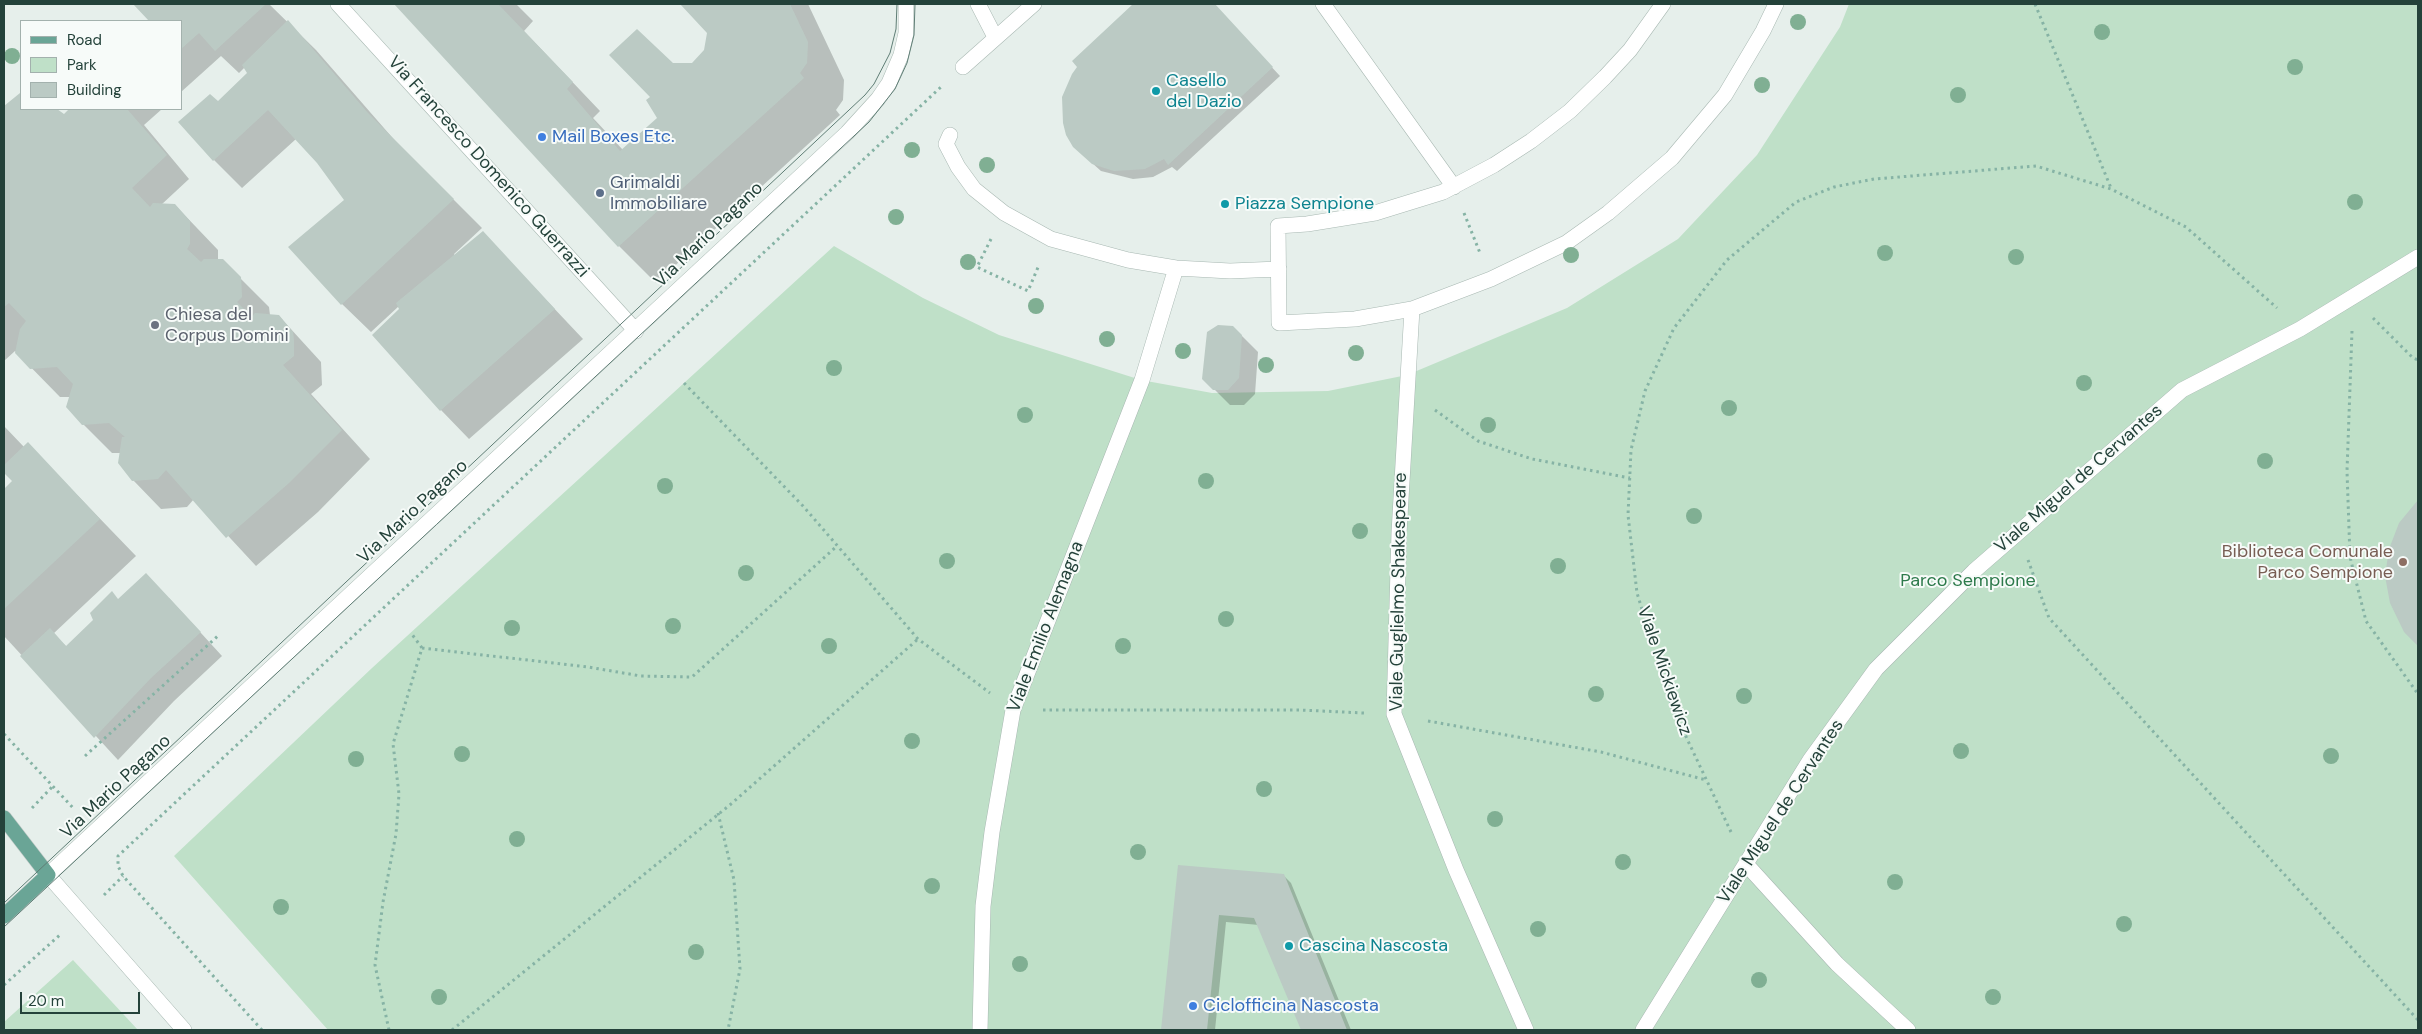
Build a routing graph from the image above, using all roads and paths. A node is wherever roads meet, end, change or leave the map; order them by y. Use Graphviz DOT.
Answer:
graph roads {
  1 [pos="338,4"];
  2 [pos="906,4"];
  3 [pos="978,4"];
  4 [pos="1034,4"];
  5 [pos="1323,4"];
  6 [pos="1663,4"];
  7 [pos="1776,4"];
  8 [pos="2036,4"];
  9 [pos="995,37"];
  10 [pos="963,67"];
  11 [pos="950,135"];
  12 [pos="1454,187"];
  13 [pos="2111,189"];
  14 [pos="1004,213"];
  15 [pos="1051,239"];
  16 [pos="2418,257"];
  17 [pos="1176,268"];
  18 [pos="1279,269"];
  19 [pos="1491,279"];
  20 [pos="2354,298"];
  21 [pos="1412,309"];
  22 [pos="2300,329"];
  23 [pos="636,331"];
  24 [pos="2418,360"];
  25 [pos="684,383"];
  26 [pos="1406,390"];
  27 [pos="1630,478"];
  28 [pos="2018,532"];
  29 [pos="837,546"];
  30 [pos="411,633"];
  31 [pos="220,634"];
  32 [pos="918,639"];
  33 [pos="422,648"];
  34 [pos="2418,694"];
  35 [pos="1013,710"];
  36 [pos="1394,714"];
  37 [pos="4,734"];
  38 [pos="85,756"];
  39 [pos="1706,780"];
  40 [pos="53,786"];
  41 [pos="718,813"];
  42 [pos="4,818"];
  43 [pos="1746,864"];
  44 [pos="48,875"];
  45 [pos="82,915"];
  46 [pos="4,916"];
  47 [pos="4,985"];
  48 [pos="2418,1020"];
  49 [pos="184,1030"];
  50 [pos="262,1030"];
  51 [pos="390,1030"];
  52 [pos="452,1030"];
  53 [pos="728,1030"];
  54 [pos="980,1030"];
  55 [pos="1526,1030"];
  56 [pos="1643,1030"];
  57 [pos="1908,1030"];
  1 -- 23 [label="street, Via Francesco Domenico Guerrazzi"];
  2 -- 23 [label="street, Via Mario Pagano"];
  3 -- 9 [label="street"];
  4 -- 9 [label="street"];
  5 -- 12 [label="street"];
  6 -- 12 [label="street"];
  7 -- 19 [label="street"];
  8 -- 13 [label="path"];
  9 -- 10 [label="street"];
  10 -- 50 [label="path"];
  11 -- 14 [label="street"];
  12 -- 18 [label="street"];
  12 -- 19 [label="path"];
  13 -- 22 [label="path, Viale Mickiewicz"];
  13 -- 27 [label="path, Viale Mickiewicz"];
  14 -- 15 [label="street"];
  14 -- 15 [label="path"];
  15 -- 17 [label="street"];
  16 -- 20 [label="street, Viale Miguel de Cervantes"];
  17 -- 18 [label="street"];
  17 -- 35 [label="street, Viale Emilio Alemagna"];
  18 -- 21 [label="street"];
  19 -- 21 [label="street"];
  20 -- 22 [label="street, Viale Miguel de Cervantes"];
  20 -- 24 [label="path"];
  20 -- 34 [label="path"];
  21 -- 26 [label="street, Viale Guglielmo Shakespeare"];
  22 -- 28 [label="street, Viale Miguel de Cervantes"];
  23 -- 44 [label="street, Via Mario Pagano"];
  25 -- 29 [label="path"];
  26 -- 27 [label="path"];
  26 -- 36 [label="street, Viale Guglielmo Shakespeare"];
  27 -- 39 [label="path, Viale Mickiewicz"];
  28 -- 43 [label="street, Viale Miguel de Cervantes"];
  28 -- 48 [label="path"];
  29 -- 32 [label="path"];
  29 -- 33 [label="path"];
  30 -- 33 [label="path"];
  31 -- 38 [label="path"];
  32 -- 35 [label="path"];
  32 -- 41 [label="path"];
  33 -- 51 [label="path"];
  35 -- 36 [label="path"];
  35 -- 54 [label="street, Viale Emilio Alemagna"];
  36 -- 39 [label="path"];
  36 -- 55 [label="street, Viale Guglielmo Shakespeare"];
  37 -- 40 [label="path"];
  39 -- 43 [label="path, Viale Mickiewicz"];
  41 -- 52 [label="path"];
  41 -- 53 [label="path"];
  42 -- 44 [label="main road"];
  43 -- 56 [label="street, Viale Miguel de Cervantes"];
  43 -- 57 [label="street"];
  44 -- 45 [label="street"];
  44 -- 46 [label="main road, Via Mario Pagano"];
  45 -- 47 [label="path"];
  45 -- 49 [label="street"];
}
